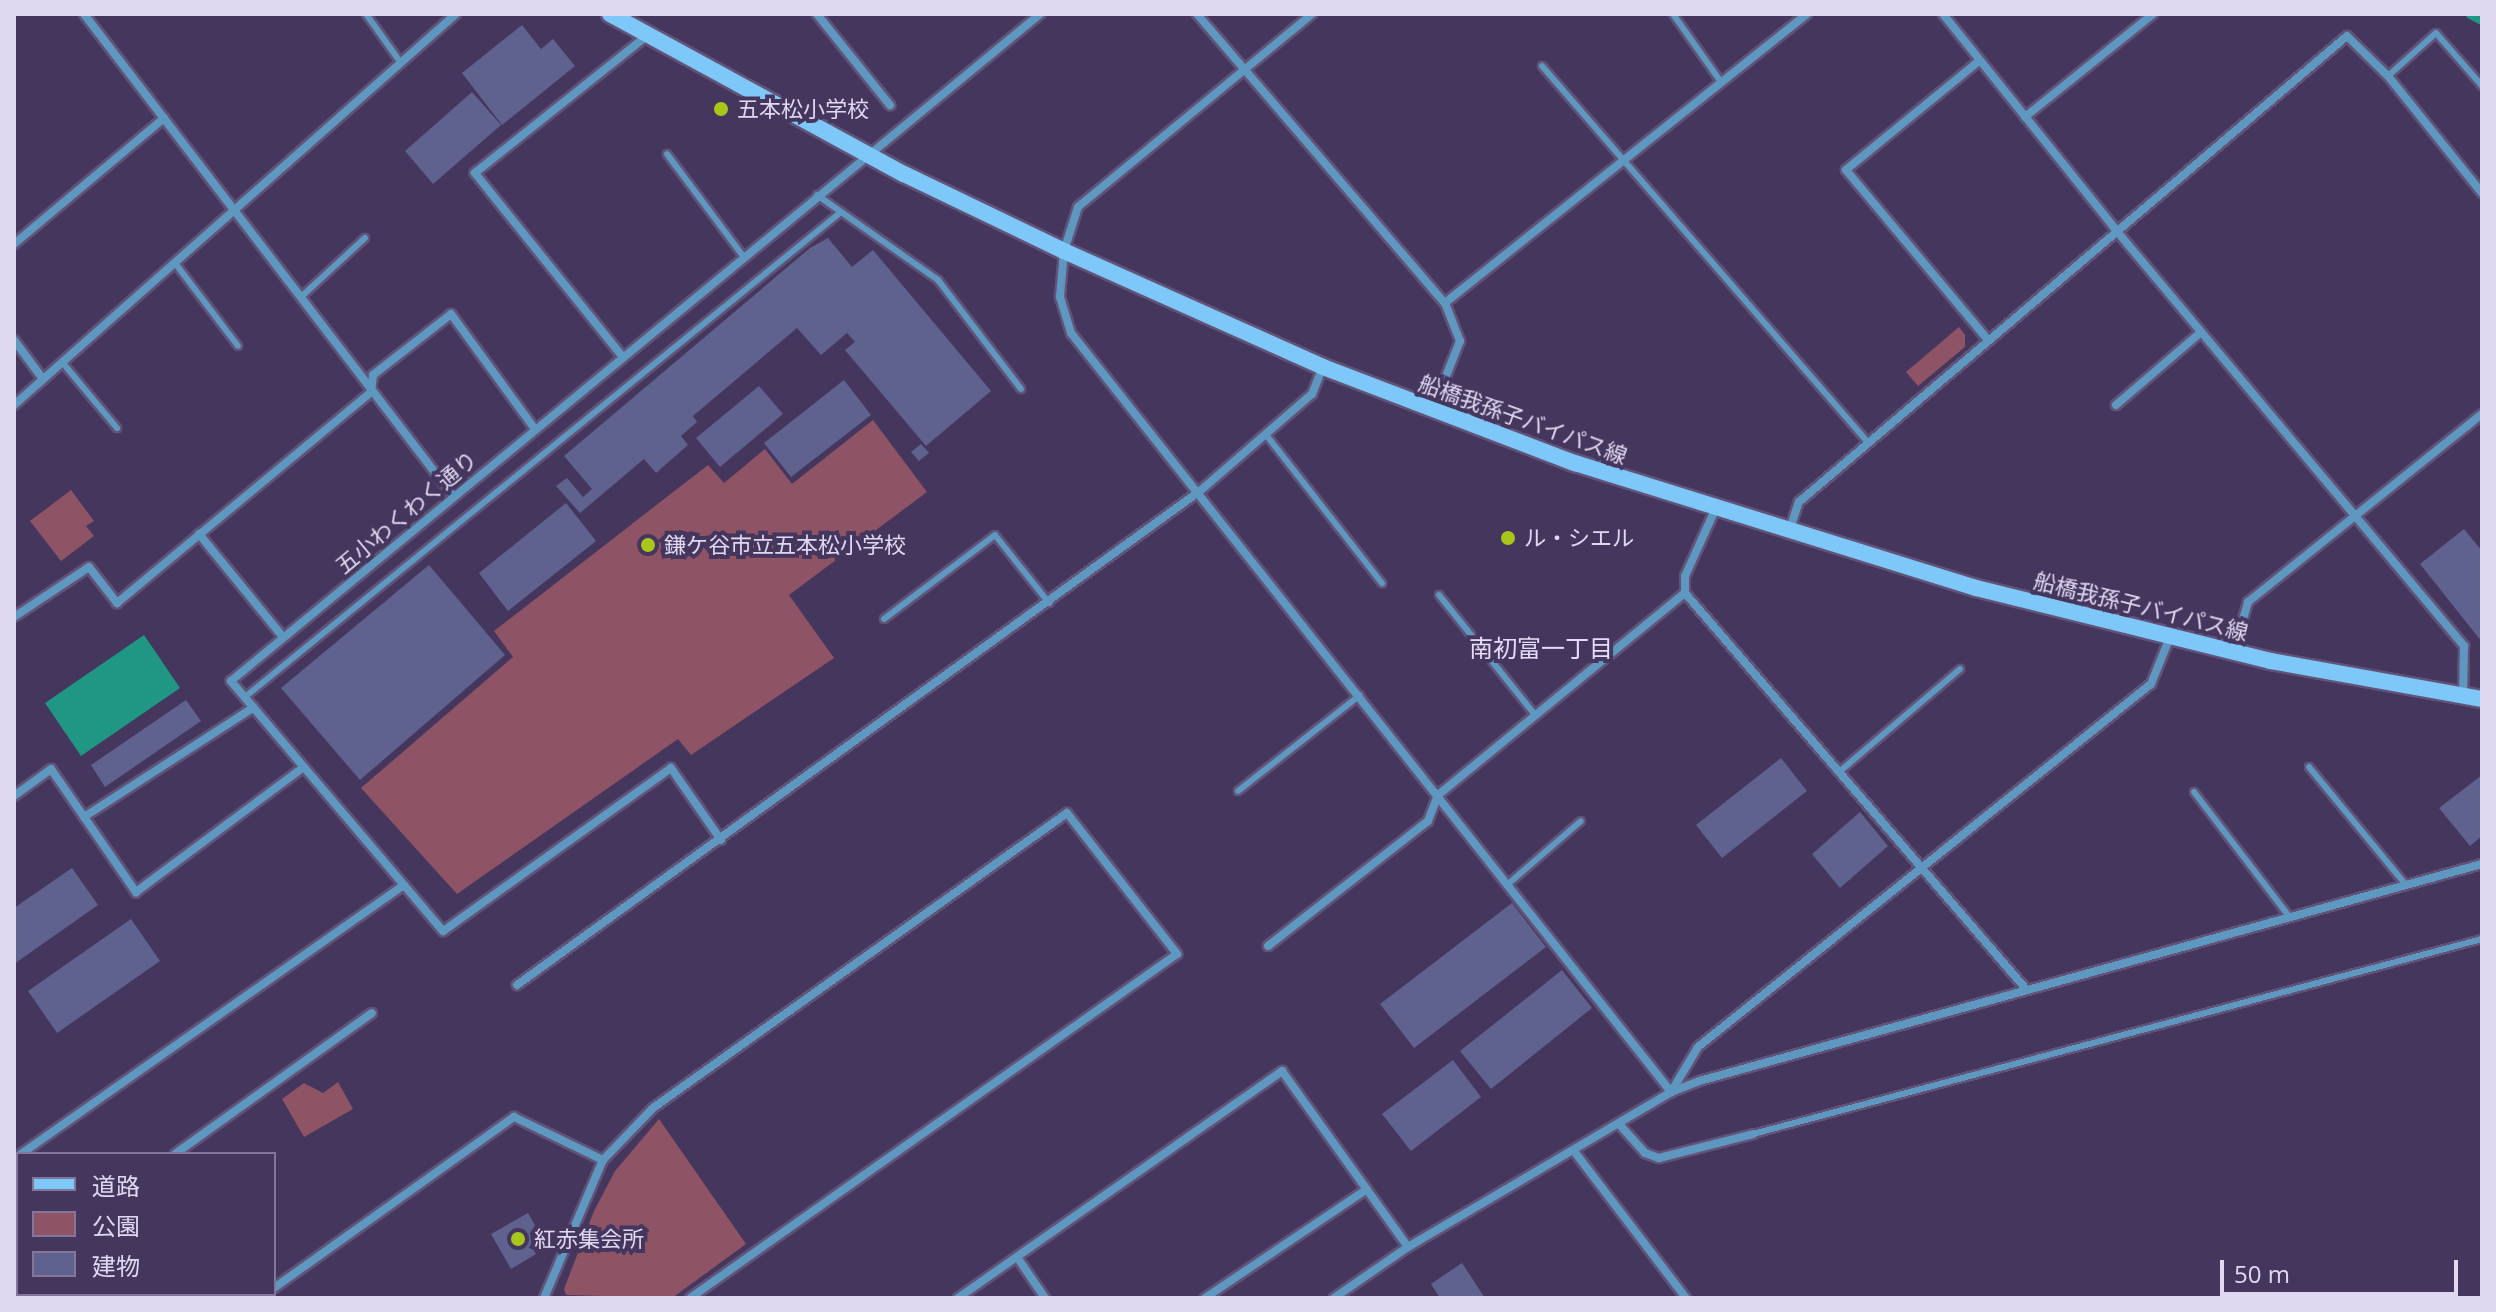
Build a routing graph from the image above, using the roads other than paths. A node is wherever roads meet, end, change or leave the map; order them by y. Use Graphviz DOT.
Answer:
graph roads {
  1 [pos="84,14"];
  2 [pos="366,14"];
  3 [pos="456,14"];
  4 [pos="610,14"];
  5 [pos="817,14"];
  6 [pos="1040,14"];
  7 [pos="1197,14"];
  8 [pos="1312,14"];
  9 [pos="1673,14"];
  10 [pos="1807,14"];
  11 [pos="1943,14"];
  12 [pos="2153,14"];
  13 [pos="648,35"];
  14 [pos="1979,61"];
  15 [pos="401,63"];
  16 [pos="1542,66"];
  17 [pos="1242,67"];
  18 [pos="2388,76"];
  19 [pos="1721,82"];
  20 [pos="2482,86"];
  21 [pos="890,105"];
  22 [pos="2025,117"];
  23 [pos="164,118"];
  24 [pos="867,153"];
  25 [pos="667,154"];
  26 [pos="1624,159"];
  27 [pos="2482,193"];
  28 [pos="817,195"];
  29 [pos="234,210"];
  30 [pos="841,212"];
  31 [pos="2115,229"];
  32 [pos="365,238"];
  33 [pos="14,244"];
  34 [pos="1064,251"];
  35 [pos="743,256"];
  36 [pos="175,263"];
  37 [pos="301,297"];
  38 [pos="1445,303"];
  39 [pos="2200,333"];
  40 [pos="14,340"];
  41 [pos="1988,340"];
  42 [pos="238,346"];
  43 [pos="622,356"];
  44 [pos="62,362"];
  45 [pos="1323,367"];
  46 [pos="43,379"];
  47 [pos="1021,389"];
  48 [pos="371,392"];
  49 [pos="14,405"];
  50 [pos="2116,405"];
  51 [pos="1433,410"];
  52 [pos="2482,414"];
  53 [pos="117,428"];
  54 [pos="535,429"];
  55 [pos="1267,436"];
  56 [pos="1868,442"];
  57 [pos="1200,491"];
  58 [pos="453,496"];
  59 [pos="1715,510"];
  60 [pos="2353,518"];
  61 [pos="1788,532"];
  62 [pos="199,534"];
  63 [pos="1382,583"];
  64 [pos="1685,593"];
  65 [pos="1439,595"];
  66 [pos="1049,603"];
  67 [pos="14,617"];
  68 [pos="884,619"];
  69 [pos="283,637"];
  70 [pos="2170,637"];
  71 [pos="2234,650"];
  72 [pos="1960,669"];
  73 [pos="1360,695"];
  74 [pos="2462,696"];
  75 [pos="245,697"];
  76 [pos="2482,699"];
  77 [pos="254,707"];
  78 [pos="1535,715"];
  79 [pos="304,767"];
  80 [pos="2309,767"];
  81 [pos="1839,772"];
  82 [pos="1238,791"];
  83 [pos="2194,792"];
  84 [pos="1438,795"];
  85 [pos="14,796"];
  86 [pos="84,817"];
  87 [pos="1581,821"];
  88 [pos="721,840"];
  89 [pos="2482,864"];
  90 [pos="1922,868"];
  91 [pos="1508,884"];
  92 [pos="2405,884"];
  93 [pos="404,885"];
  94 [pos="2288,915"];
  95 [pos="2482,939"];
  96 [pos="1268,946"];
  97 [pos="517,985"];
  98 [pos="2026,989"];
  99 [pos="372,1013"];
  100 [pos="1671,1092"];
  101 [pos="1619,1124"];
  102 [pos="1753,1134"];
  103 [pos="1574,1151"];
  104 [pos="24,1152"];
  105 [pos="178,1152"];
  106 [pos="603,1160"];
  107 [pos="1367,1189"];
  108 [pos="1408,1247"];
  109 [pos="1017,1257"];
  110 [pos="276,1287"];
  111 [pos="544,1298"];
  112 [pos="690,1298"];
  113 [pos="958,1298"];
  114 [pos="1045,1298"];
  115 [pos="1205,1298"];
  116 [pos="1334,1298"];
  117 [pos="1686,1298"];
  1 -- 23 [label="street"];
  2 -- 15 [label="lane"];
  3 -- 15 [label="street"];
  4 -- 13 [label="street, 船橋我孫子バイパス線"];
  5 -- 21 [label="street"];
  6 -- 24 [label="street, 五小わくわく通り"];
  7 -- 17 [label="street"];
  8 -- 17 [label="street"];
  9 -- 19 [label="lane"];
  10 -- 19 [label="street"];
  11 -- 14 [label="street"];
  12 -- 22 [label="street"];
  13 -- 24 [label="street, 船橋我孫子バイパス線"];
  13 -- 43 [label="street"];
  14 -- 22 [label="street"];
  14 -- 41 [label="street"];
  15 -- 29 [label="street"];
  16 -- 26 [label="lane"];
  17 -- 34 [label="street"];
  17 -- 38 [label="street"];
  18 -- 20 [label="lane"];
  18 -- 27 [label="street"];
  18 -- 31 [label="street"];
  19 -- 26 [label="street"];
  22 -- 31 [label="street"];
  23 -- 29 [label="street"];
  23 -- 33 [label="street"];
  24 -- 28 [label="street, 五小わくわく通り"];
  24 -- 34 [label="street, 船橋我孫子バイパス線"];
  25 -- 35 [label="lane"];
  26 -- 38 [label="street"];
  26 -- 56 [label="lane"];
  28 -- 30 [label="lane"];
  28 -- 35 [label="street, 五小わくわく通り"];
  29 -- 36 [label="street"];
  29 -- 37 [label="street"];
  30 -- 47 [label="lane"];
  30 -- 75 [label="lane"];
  31 -- 39 [label="street"];
  31 -- 41 [label="street"];
  32 -- 37 [label="lane"];
  34 -- 45 [label="street, 船橋我孫子バイパス線"];
  34 -- 57 [label="street"];
  35 -- 43 [label="street, 五小わくわく通り"];
  36 -- 42 [label="lane"];
  36 -- 44 [label="street"];
  37 -- 48 [label="street"];
  38 -- 51 [label="street"];
  39 -- 50 [label="street"];
  39 -- 60 [label="street"];
  40 -- 46 [label="street"];
  41 -- 56 [label="street"];
  43 -- 54 [label="street, 五小わくわく通り"];
  44 -- 46 [label="street"];
  44 -- 53 [label="lane"];
  45 -- 51 [label="street, 船橋我孫子バイパス線"];
  45 -- 55 [label="street"];
  46 -- 49 [label="street"];
  48 -- 54 [label="street"];
  48 -- 58 [label="street"];
  48 -- 62 [label="street"];
  51 -- 59 [label="street, 船橋我孫子バイパス線"];
  52 -- 60 [label="street"];
  54 -- 58 [label="street, 五小わくわく通り"];
  55 -- 57 [label="street"];
  55 -- 63 [label="lane"];
  56 -- 61 [label="street"];
  57 -- 66 [label="street"];
  57 -- 73 [label="street"];
  58 -- 69 [label="street, 五小わくわく通り"];
  59 -- 61 [label="street, 船橋我孫子バイパス線"];
  59 -- 64 [label="street"];
  60 -- 71 [label="street"];
  60 -- 74 [label="street"];
  61 -- 70 [label="street, 船橋我孫子バイパス線"];
  62 -- 67 [label="street"];
  62 -- 69 [label="street"];
  64 -- 78 [label="street"];
  64 -- 81 [label="street"];
  65 -- 78 [label="lane"];
  66 -- 68 [label="lane"];
  66 -- 88 [label="street"];
  69 -- 75 [label="street, 五小わくわく通り"];
  70 -- 71 [label="street, 船橋我孫子バイパス線"];
  70 -- 90 [label="street"];
  71 -- 74 [label="street, 船橋我孫子バイパス線"];
  72 -- 81 [label="lane"];
  73 -- 82 [label="lane"];
  73 -- 84 [label="street"];
  74 -- 76 [label="street, 船橋我孫子バイパス線"];
  75 -- 77 [label="street"];
  77 -- 79 [label="street"];
  77 -- 86 [label="street"];
  78 -- 84 [label="street"];
  79 -- 86 [label="street"];
  79 -- 93 [label="street"];
  80 -- 92 [label="lane"];
  81 -- 90 [label="street"];
  83 -- 94 [label="lane"];
  84 -- 91 [label="street"];
  84 -- 96 [label="street"];
  85 -- 86 [label="street"];
  87 -- 91 [label="lane"];
  88 -- 93 [label="street"];
  88 -- 97 [label="street"];
  89 -- 92 [label="street"];
  90 -- 98 [label="street"];
  90 -- 100 [label="street"];
  91 -- 100 [label="street"];
  92 -- 94 [label="street"];
  93 -- 104 [label="street"];
  94 -- 98 [label="street"];
  95 -- 102 [label="lane"];
  98 -- 100 [label="street"];
  99 -- 105 [label="street"];
  100 -- 101 [label="street"];
  101 -- 102 [label="street"];
  101 -- 103 [label="street"];
  103 -- 108 [label="street"];
  103 -- 117 [label="street"];
  106 -- 110 [label="street"];
  106 -- 111 [label="street"];
  106 -- 112 [label="street"];
  107 -- 108 [label="street"];
  107 -- 109 [label="street"];
  107 -- 115 [label="street"];
  108 -- 116 [label="street"];
  109 -- 113 [label="street"];
  109 -- 114 [label="street"];
}
